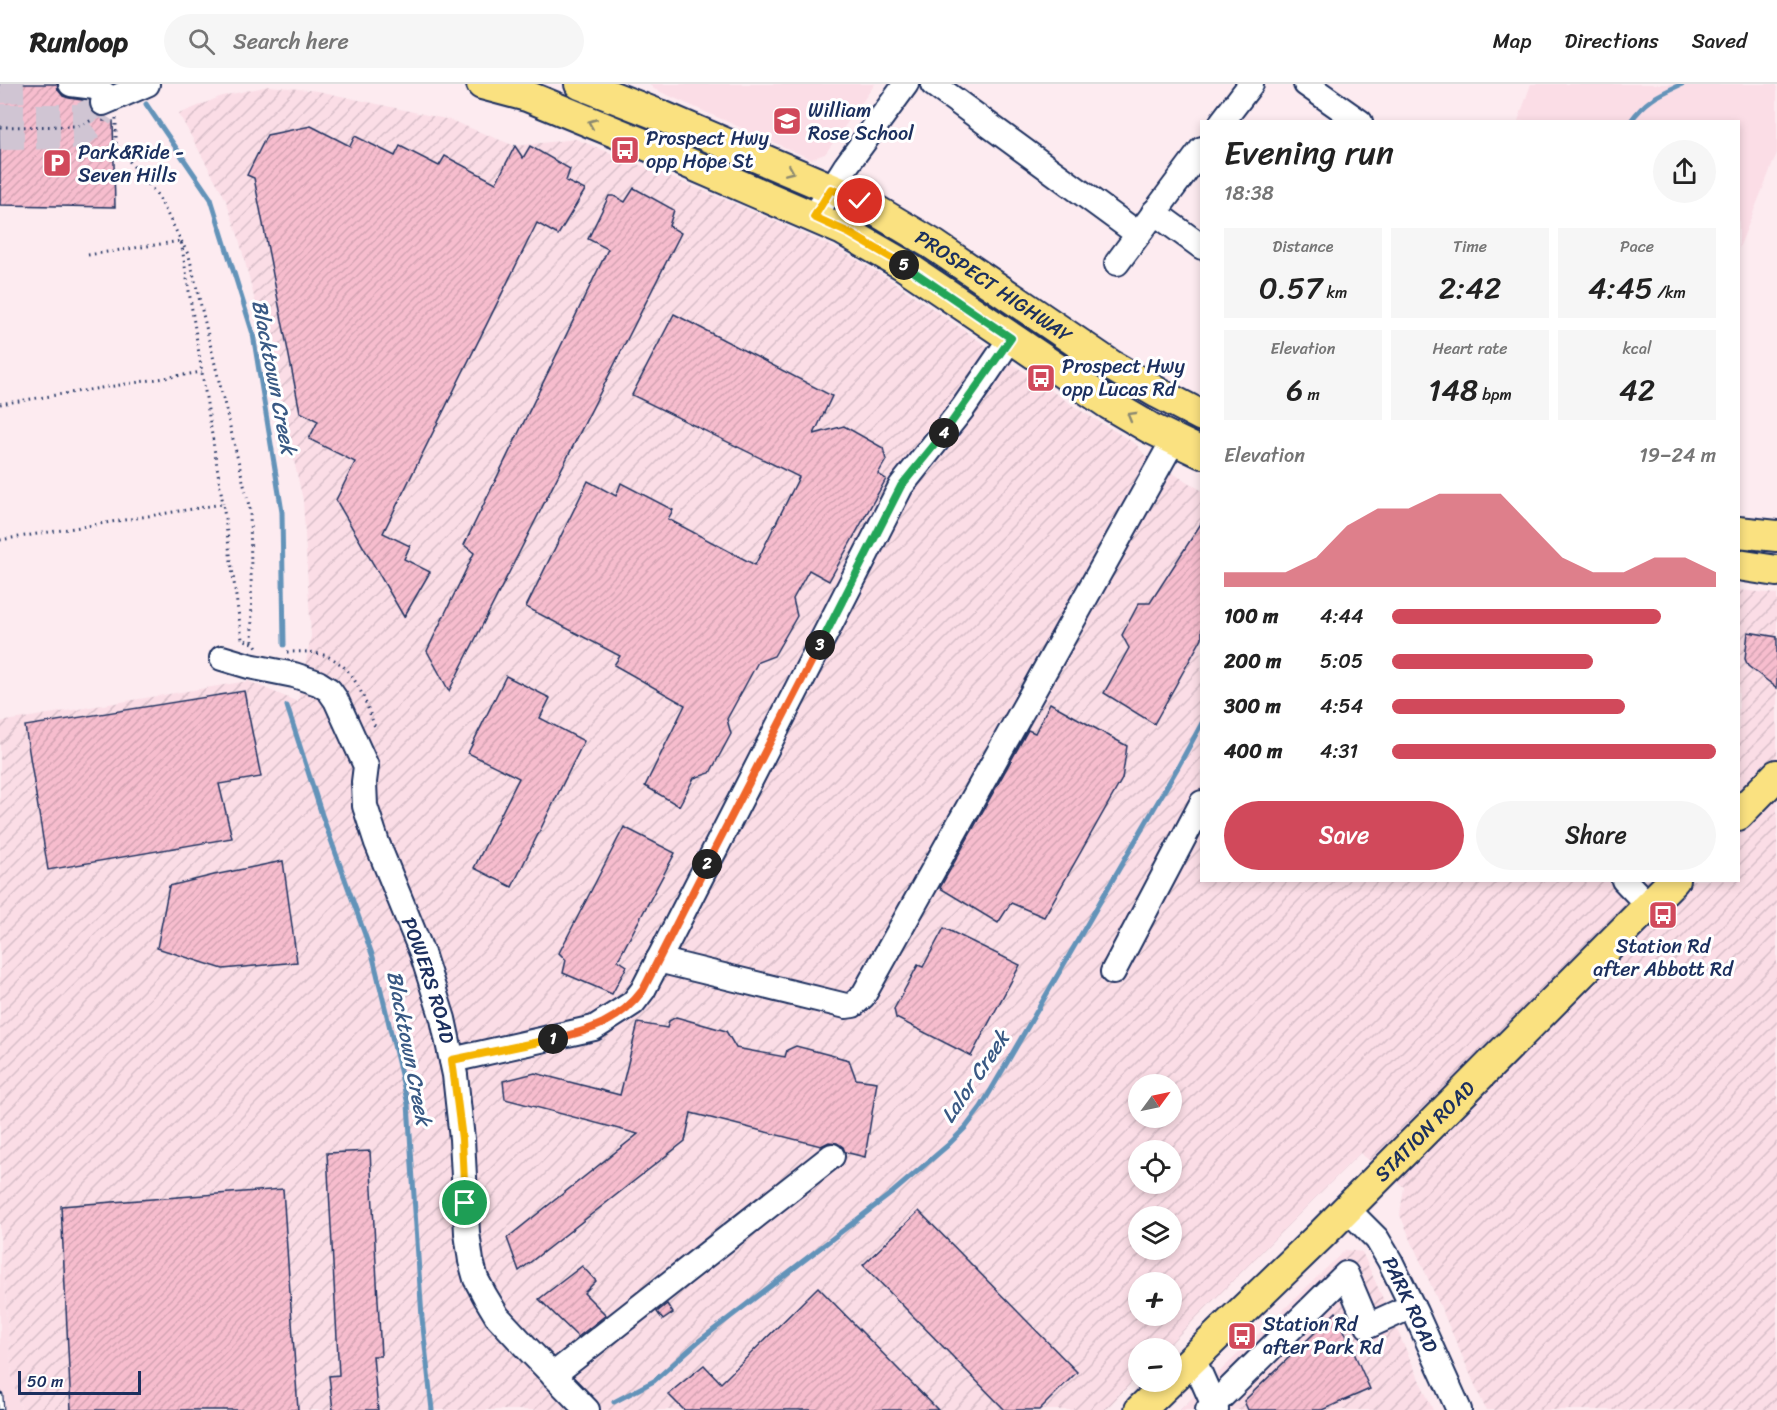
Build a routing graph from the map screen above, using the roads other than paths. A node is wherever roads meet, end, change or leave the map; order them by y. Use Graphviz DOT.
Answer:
graph roads {
  1 [pos="71,84"];
  2 [pos="147,84"];
  3 [pos="482,84"];
  4 [pos="580,84"];
  5 [pos="906,84"];
  6 [pos="933,84"];
  7 [pos="1251,84"];
  8 [pos="1306,84"];
  9 [pos="614,89"];
  10 [pos="1224,120"];
  11 [pos="1357,120"];
  12 [pos="1200,152"];
  13 [pos="831,189"];
  14 [pos="1154,212"];
  15 [pos="814,217"];
  16 [pos="1138,234"];
  17 [pos="1200,246"];
  18 [pos="1117,263"];
  19 [pos="1011,338"];
  20 [pos="1200,415"];
  21 [pos="1174,439"];
  22 [pos="1200,452"];
  23 [pos="1740,532"];
  24 [pos="1777,537"];
  25 [pos="1740,566"];
  26 [pos="1777,571"];
  27 [pos="222,658"];
  28 [pos="1777,775"];
  29 [pos="1200,806"];
  30 [pos="1740,813"];
  31 [pos="1626,882"];
  32 [pos="1672,882"];
  33 [pos="1649,906"];
  34 [pos="658,960"];
  35 [pos="1113,972"];
  36 [pos="452,1060"];
  37 [pos="832,1156"];
  38 [pos="1347,1209"];
  39 [pos="1412,1306"];
  40 [pos="1193,1358"];
  41 [pos="1182,1369"];
  42 [pos="553,1375"];
  43 [pos="1158,1392"];
  44 [pos="1213,1408"];
  45 [pos="587,1410"];
  46 [pos="1140,1410"];
  47 [pos="1459,1410"];
  1 -- 2 [label="street"];
  15 -- 3 [label="main road, PROSPECT HIGHWAY, one-way"];
  4 -- 9 [label="main road, PROSPECT HIGHWAY"];
  5 -- 13 [label="street"];
  6 -- 16 [label="street"];
  7 -- 10 [label="street"];
  8 -- 11 [label="street"];
  9 -- 13 [label="main road, PROSPECT HIGHWAY, one-way"];
  12 -- 14 [label="street"];
  13 -- 15 [label="street"];
  13 -- 20 [label="main road, PROSPECT HIGHWAY"];
  14 -- 16 [label="street"];
  14 -- 17 [label="street"];
  15 -- 19 [label="main road, PROSPECT HIGHWAY"];
  16 -- 18 [label="street"];
  21 -- 19 [label="main road, PROSPECT HIGHWAY, one-way"];
  19 -- 34 [label="street"];
  21 -- 22 [label="main road, PROSPECT HIGHWAY"];
  21 -- 34 [label="street"];
  23 -- 24 [label="main road"];
  25 -- 26 [label="main road"];
  27 -- 36 [label="street, POWERS ROAD"];
  28 -- 30 [label="main road"];
  29 -- 35 [label="street"];
  31 -- 33 [label="street"];
  32 -- 33 [label="main road, STATION ROAD"];
  33 -- 38 [label="main road, STATION ROAD"];
  34 -- 36 [label="street"];
  36 -- 42 [label="street, POWERS ROAD"];
  37 -- 42 [label="street"];
  38 -- 39 [label="street, PARK ROAD"];
  38 -- 40 [label="main road, STATION ROAD"];
  39 -- 44 [label="street"];
  39 -- 47 [label="street, PARK ROAD"];
  40 -- 41 [label="main road, STATION ROAD"];
  40 -- 44 [label="street"];
  42 -- 45 [label="street, POWERS ROAD"];
  43 -- 46 [label="main road, STATION ROAD"];
}
